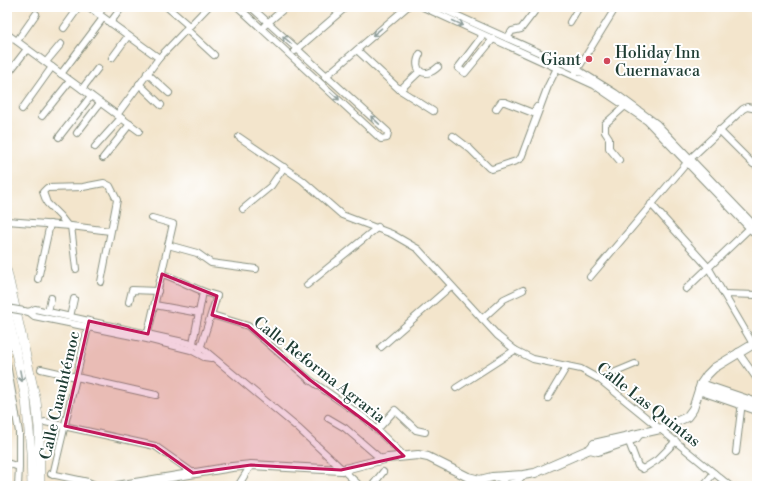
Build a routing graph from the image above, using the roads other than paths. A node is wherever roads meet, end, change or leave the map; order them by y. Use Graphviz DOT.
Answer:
graph roads {
  1 [pos="79,7"];
  2 [pos="89,7"];
  3 [pos="122,7"];
  4 [pos="167,7"];
  5 [pos="208,7"];
  6 [pos="238,7"];
  7 [pos="251,7"];
  8 [pos="286,7"];
  9 [pos="346,7"];
  10 [pos="407,7"];
  11 [pos="423,7"];
  12 [pos="438,7"];
  13 [pos="579,7"];
  14 [pos="616,7"];
  15 [pos="534,12"];
  16 [pos="101,13"];
  17 [pos="36,14"];
  18 [pos="570,22"];
  19 [pos="110,23"];
  20 [pos="268,23"];
  21 [pos="187,27"];
  22 [pos="64,28"];
  23 [pos="261,29"];
  24 [pos="7,34"];
  25 [pos="483,35"];
  26 [pos="128,36"];
  27 [pos="507,38"];
  28 [pos="493,39"];
  29 [pos="17,41"];
  30 [pos="61,44"];
  31 [pos="27,49"];
  32 [pos="297,50"];
  33 [pos="357,50"];
  34 [pos="531,53"];
  35 [pos="420,54"];
  36 [pos="214,55"];
  37 [pos="289,56"];
  38 [pos="112,58"];
  39 [pos="159,58"];
  40 [pos="46,62"];
  41 [pos="52,67"];
  42 [pos="438,67"];
  43 [pos="98,68"];
  44 [pos="558,68"];
  45 [pos="420,71"];
  46 [pos="147,73"];
  47 [pos="576,73"];
  48 [pos="61,74"];
  49 [pos="7,75"];
  50 [pos="326,76"];
  51 [pos="70,80"];
  52 [pos="319,82"];
  53 [pos="139,84"];
  54 [pos="82,89"];
  55 [pos="400,90"];
  56 [pos="169,93"];
  57 [pos="614,95"];
  58 [pos="91,96"];
  59 [pos="100,103"];
  60 [pos="357,103"];
  61 [pos="161,105"];
  62 [pos="541,105"];
  63 [pos="625,106"];
  64 [pos="22,109"];
  65 [pos="496,109"];
  66 [pos="757,109"];
  67 [pos="350,110"];
  68 [pos="434,111"];
  69 [pos="42,116"];
  70 [pos="119,116"];
  71 [pos="130,124"];
  72 [pos="719,130"];
  73 [pos="139,131"];
  74 [pos="77,133"];
  75 [pos="453,136"];
  76 [pos="59,137"];
  77 [pos="239,137"];
  78 [pos="95,147"];
  79 [pos="103,158"];
  80 [pos="619,160"];
  81 [pos="689,160"];
  82 [pos="757,165"];
  83 [pos="284,167"];
  84 [pos="651,204"];
  85 [pos="243,209"];
  86 [pos="60,216"];
  87 [pos="152,218"];
  88 [pos="7,221"];
  89 [pos="52,224"];
  90 [pos="69,226"];
  91 [pos="378,227"];
  92 [pos="753,227"];
  93 [pos="110,231"];
  94 [pos="757,236"];
  95 [pos="168,245"];
  96 [pos="708,267"];
  97 [pos="76,269"];
  98 [pos="256,269"];
  99 [pos="7,272"];
  100 [pos="162,274"];
  101 [pos="590,277"];
  102 [pos="38,279"];
  103 [pos="101,282"];
  104 [pos="307,285"];
  105 [pos="451,286"];
  106 [pos="686,288"];
  107 [pos="523,290"];
  108 [pos="158,291"];
  109 [pos="203,292"];
  110 [pos="724,294"];
  111 [pos="757,294"];
  112 [pos="51,298"];
  113 [pos="74,299"];
  114 [pos="129,302"];
  115 [pos="155,305"];
  116 [pos="7,309"];
  117 [pos="26,312"];
  118 [pos="48,312"];
  119 [pos="199,313"];
  120 [pos="212,315"];
  121 [pos="70,317"];
  122 [pos="482,319"];
  123 [pos="89,323"];
  124 [pos="147,336"];
  125 [pos="755,343"];
  126 [pos="192,347"];
  127 [pos="381,347"];
  128 [pos="515,350"];
  129 [pos="200,351"];
  130 [pos="738,352"];
  131 [pos="7,364"];
  132 [pos="635,364"];
  133 [pos="568,366"];
  134 [pos="41,370"];
  135 [pos="76,378"];
  136 [pos="599,379"];
  137 [pos="757,379"];
  138 [pos="700,387"];
  139 [pos="456,388"];
  140 [pos="156,395"];
  141 [pos="548,398"];
  142 [pos="742,402"];
  143 [pos="757,403"];
  144 [pos="757,410"];
  145 [pos="7,414"];
  146 [pos="16,415"];
  147 [pos="328,418"];
  148 [pos="45,422"];
  149 [pos="65,426"];
  150 [pos="660,429"];
  151 [pos="377,430"];
  152 [pos="425,432"];
  153 [pos="627,438"];
  154 [pos="676,441"];
  155 [pos="736,452"];
  156 [pos="404,456"];
  157 [pos="381,459"];
  158 [pos="7,463"];
  159 [pos="251,465"];
  160 [pos="19,467"];
  161 [pos="341,470"];
  162 [pos="383,472"];
  163 [pos="193,473"];
  164 [pos="714,473"];
  165 [pos="523,475"];
  166 [pos="498,477"];
  167 [pos="507,485"];
  168 [pos="514,485"];
  169 [pos="18,486"];
  170 [pos="32,486"];
  171 [pos="40,486"];
  172 [pos="97,486"];
  173 [pos="117,486"];
  174 [pos="238,486"];
  175 [pos="360,486"];
  176 [pos="372,486"];
  177 [pos="703,486"];
  178 [pos="730,486"];
  1 -- 22 [label="street"];
  2 -- 16 [label="street"];
  3 -- 19 [label="street"];
  4 -- 21 [label="street"];
  5 -- 21 [label="street"];
  6 -- 23 [label="street"];
  7 -- 20 [label="street"];
  8 -- 20 [label="street"];
  9 -- 32 [label="street"];
  10 -- 33 [label="street, one-way"];
  11 -- 25 [label="street, one-way"];
  12 -- 27 [label="street"];
  13 -- 18 [label="street"];
  14 -- 47 [label="street"];
  15 -- 27 [label="street"];
  16 -- 19 [label="street"];
  16 -- 48 [label="street"];
  17 -- 29 [label="street"];
  19 -- 26 [label="street"];
  20 -- 23 [label="street"];
  32 -- 20 [label="street, one-way"];
  21 -- 36 [label="street"];
  21 -- 39 [label="street"];
  23 -- 37 [label="street"];
  24 -- 29 [label="street"];
  25 -- 28 [label="street"];
  25 -- 28 [label="street"];
  26 -- 38 [label="street"];
  26 -- 39 [label="street"];
  27 -- 34 [label="street"];
  28 -- 34 [label="street"];
  29 -- 31 [label="street"];
  30 -- 40 [label="street"];
  31 -- 40 [label="street"];
  31 -- 49 [label="street"];
  32 -- 37 [label="street"];
  32 -- 50 [label="street"];
  33 -- 50 [label="street"];
  33 -- 55 [label="street"];
  34 -- 44 [label="street"];
  34 -- 47 [label="street"];
  35 -- 45 [label="street"];
  37 -- 52 [label="street"];
  39 -- 46 [label="street"];
  40 -- 41 [label="street"];
  41 -- 48 [label="street"];
  41 -- 64 [label="street"];
  42 -- 45 [label="street"];
  43 -- 54 [label="street"];
  44 -- 47 [label="street"];
  44 -- 62 [label="street"];
  45 -- 55 [label="street"];
  46 -- 53 [label="street"];
  46 -- 56 [label="street"];
  47 -- 57 [label="street"];
  48 -- 51 [label="street"];
  50 -- 52 [label="street"];
  50 -- 60 [label="street"];
  51 -- 54 [label="street"];
  51 -- 69 [label="street"];
  52 -- 67 [label="street, one-way"];
  53 -- 61 [label="street"];
  53 -- 70 [label="street"];
  54 -- 58 [label="street"];
  55 -- 68 [label="street"];
  57 -- 63 [label="street"];
  57 -- 81 [label="street"];
  58 -- 59 [label="street"];
  58 -- 76 [label="street"];
  59 -- 70 [label="street"];
  59 -- 74 [label="street"];
  60 -- 67 [label="street"];
  67 -- 60 [label="street, one-way"];
  62 -- 65 [label="street"];
  62 -- 75 [label="street"];
  63 -- 80 [label="street"];
  63 -- 81 [label="street"];
  66 -- 72 [label="street"];
  70 -- 71 [label="street"];
  70 -- 78 [label="street"];
  71 -- 73 [label="street"];
  71 -- 79 [label="street"];
  72 -- 81 [label="street"];
  72 -- 82 [label="street"];
  77 -- 83 [label="street, Calle Las Quintas"];
  81 -- 84 [label="street"];
  81 -- 92 [label="street"];
  83 -- 85 [label="street"];
  83 -- 91 [label="street, Calle Las Quintas"];
  84 -- 96 [label="street"];
  84 -- 101 [label="street"];
  86 -- 89 [label="street"];
  86 -- 90 [label="street"];
  86 -- 93 [label="street"];
  87 -- 95 [label="street"];
  88 -- 89 [label="street"];
  89 -- 90 [label="street"];
  89 -- 102 [label="street"];
  90 -- 93 [label="street"];
  90 -- 97 [label="street"];
  91 -- 104 [label="street"];
  91 -- 105 [label="street, Calle Las Quintas"];
  92 -- 94 [label="street"];
  92 -- 96 [label="street"];
  93 -- 103 [label="street"];
  95 -- 98 [label="street"];
  95 -- 100 [label="street"];
  96 -- 106 [label="street"];
  96 -- 110 [label="street"];
  99 -- 171 [label="highway"];
  100 -- 108 [label="street"];
  100 -- 109 [label="street"];
  105 -- 122 [label="street, Calle Las Quintas"];
  105 -- 127 [label="street"];
  107 -- 122 [label="street"];
  108 -- 114 [label="street"];
  108 -- 115 [label="street"];
  109 -- 119 [label="street"];
  109 -- 120 [label="street"];
  110 -- 111 [label="street"];
  110 -- 125 [label="street"];
  112 -- 118 [label="street"];
  113 -- 121 [label="street"];
  115 -- 119 [label="street"];
  115 -- 124 [label="street"];
  116 -- 117 [label="street, bridge"];
  116 -- 170 [label="highway, one-way"];
  117 -- 118 [label="street"];
  117 -- 123 [label="street"];
  118 -- 121 [label="street"];
  119 -- 126 [label="street"];
  120 -- 129 [label="street"];
  120 -- 151 [label="street, Calle Reforma Agraria"];
  121 -- 123 [label="street"];
  122 -- 128 [label="street, Calle Las Quintas"];
  123 -- 124 [label="street"];
  123 -- 135 [label="street, Calle Cuauhtémoc"];
  124 -- 126 [label="street"];
  125 -- 130 [label="main road"];
  126 -- 129 [label="street"];
  128 -- 133 [label="street, Calle Las Quintas"];
  128 -- 139 [label="street"];
  129 -- 161 [label="street"];
  130 -- 137 [label="street"];
  130 -- 138 [label="main road"];
  131 -- 146 [label="street"];
  132 -- 136 [label="street"];
  133 -- 136 [label="street, Calle Las Quintas"];
  133 -- 141 [label="street"];
  134 -- 135 [label="street"];
  135 -- 140 [label="street"];
  135 -- 149 [label="street, Calle Cuauhtémoc"];
  136 -- 150 [label="street, Calle Las Quintas"];
  138 -- 142 [label="main road"];
  138 -- 150 [label="main road"];
  142 -- 143 [label="main road"];
  142 -- 144 [label="main road"];
  142 -- 155 [label="street"];
  145 -- 146 [label="street"];
  146 -- 160 [label="street"];
  147 -- 157 [label="street"];
  148 -- 149 [label="street"];
  149 -- 163 [label="street"];
  149 -- 172 [label="street, Calle Cuauhtémoc"];
  150 -- 153 [label="main road"];
  150 -- 154 [label="street, Calle Las Quintas"];
  151 -- 152 [label="street"];
  151 -- 156 [label="street, Calle Reforma Agraria"];
  153 -- 154 [label="street"];
  153 -- 165 [label="main road"];
  154 -- 164 [label="street, Calle Las Quintas"];
  156 -- 157 [label="main road"];
  156 -- 166 [label="main road"];
  157 -- 161 [label="main road"];
  158 -- 160 [label="street"];
  159 -- 161 [label="main road"];
  159 -- 163 [label="main road"];
  159 -- 174 [label="street"];
  160 -- 169 [label="street"];
  161 -- 175 [label="street"];
  162 -- 176 [label="street"];
  163 -- 173 [label="main road"];
  164 -- 177 [label="street"];
  164 -- 178 [label="street, Calle Las Quintas"];
  165 -- 166 [label="main road"];
  165 -- 168 [label="street"];
  166 -- 167 [label="street"];
  167 -- 168 [label="street"];
}
